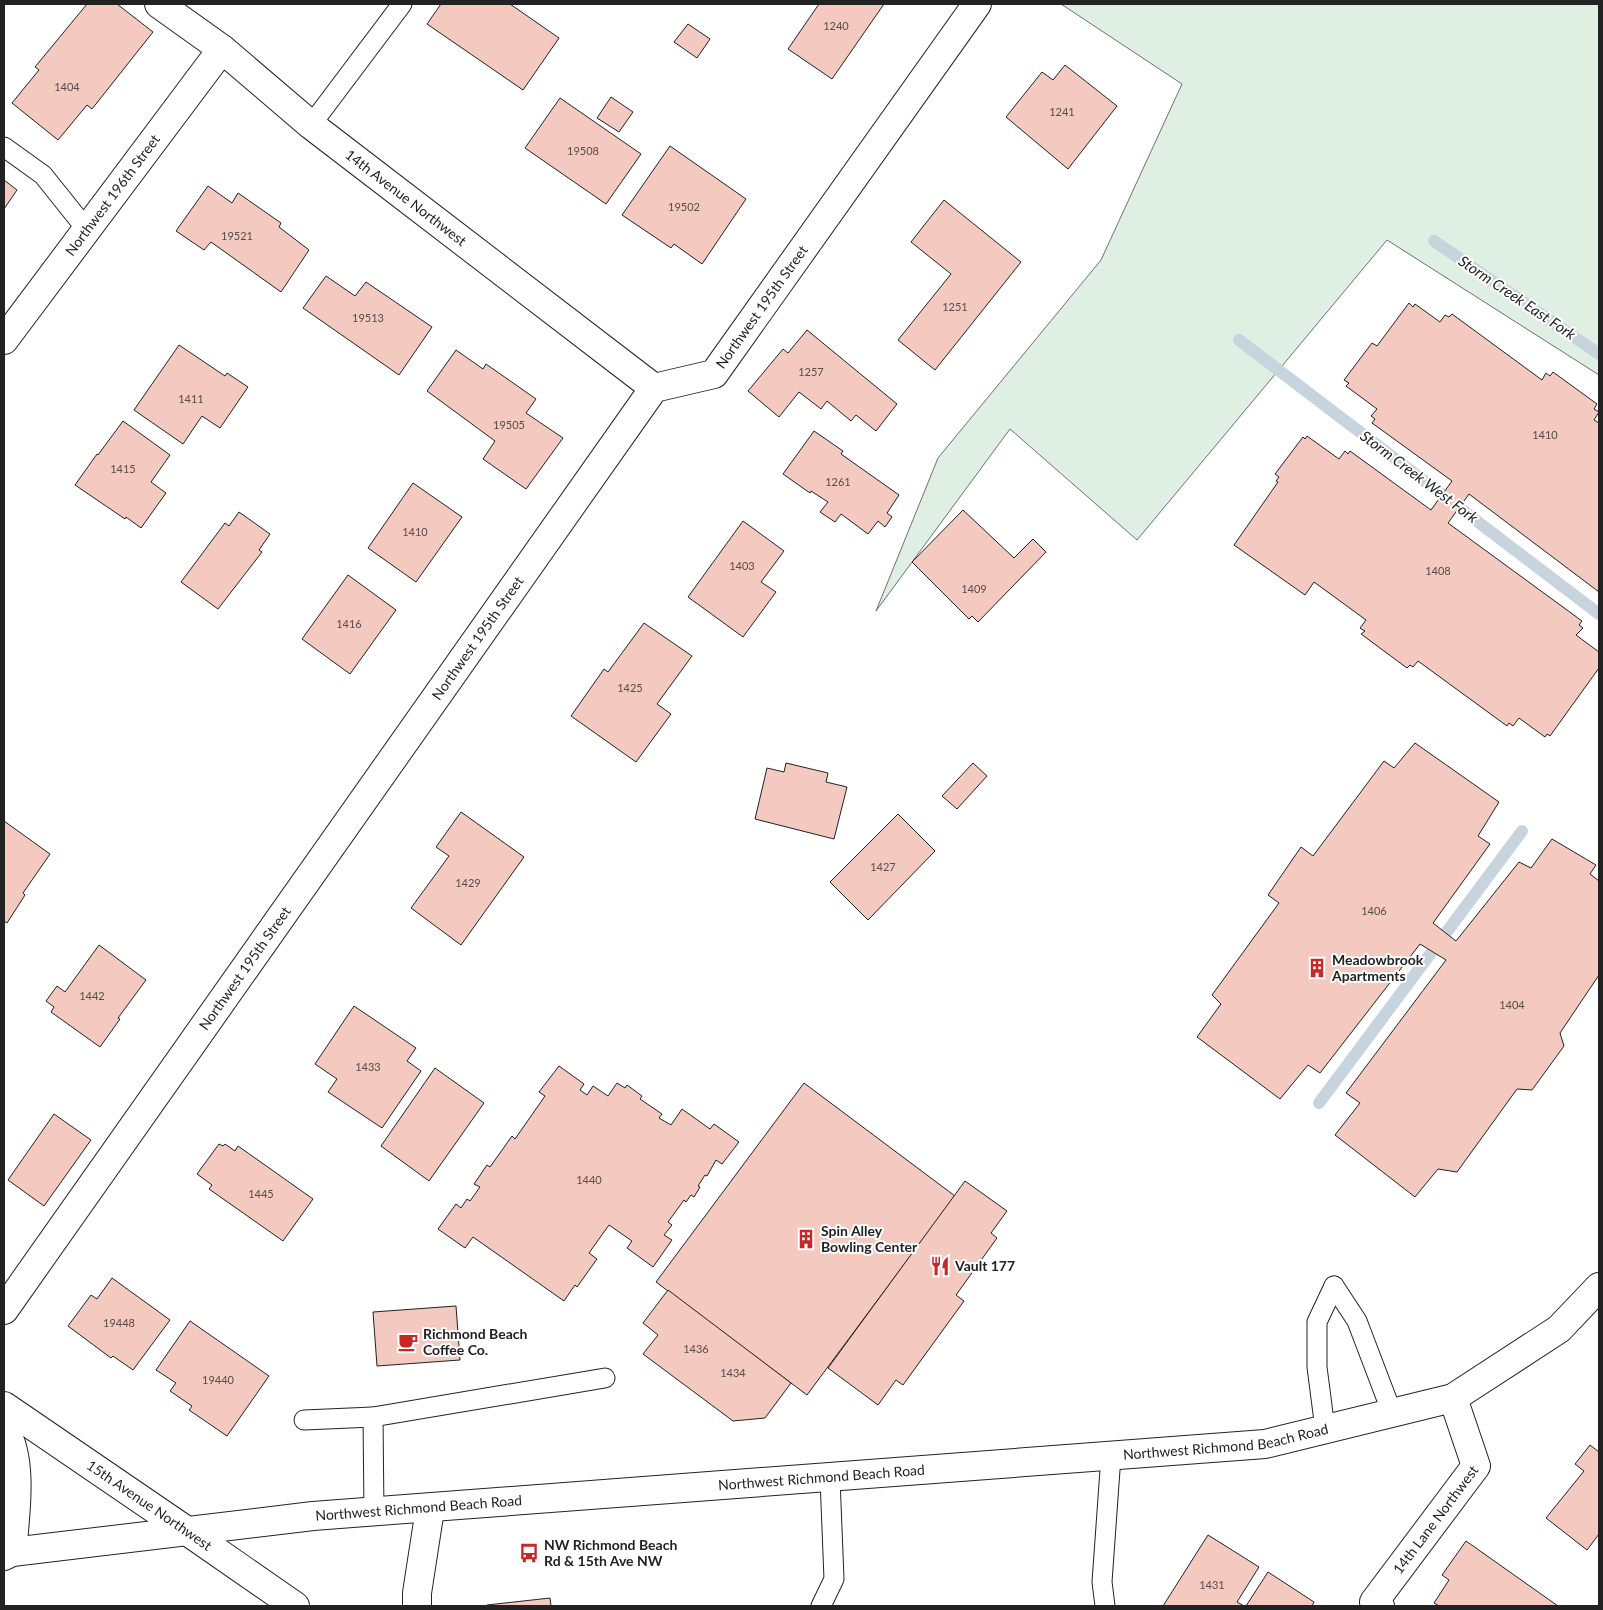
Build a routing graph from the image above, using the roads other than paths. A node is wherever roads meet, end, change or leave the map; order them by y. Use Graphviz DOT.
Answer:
graph roads {
  1 [pos="159,4"];
  2 [pos="402,4"];
  3 [pos="977,4"];
  4 [pos="222,49"];
  5 [pos="311,126"];
  6 [pos="4,147"];
  7 [pos="86,230"];
  8 [pos="4,340"];
  9 [pos="654,388"];
  10 [pos="1599,1287"];
  11 [pos="4,1310"];
  12 [pos="605,1378"];
  13 [pos="1453,1398"];
  14 [pos="4,1406"];
  15 [pos="1392,1413"];
  16 [pos="373,1417"];
  17 [pos="304,1420"];
  18 [pos="4,1429"];
  19 [pos="1325,1429"];
  20 [pos="1111,1456"];
  21 [pos="830,1478"];
  22 [pos="430,1509"];
  23 [pos="374,1513"];
  24 [pos="188,1531"];
  25 [pos="8,1554"];
  26 [pos="295,1606"];
  27 [pos="417,1606"];
  28 [pos="821,1606"];
  29 [pos="1104,1606"];
  30 [pos="1380,1606"];
  1 -- 4 [label="street, 14th Avenue Northwest"];
  2 -- 5 [label="lane"];
  3 -- 9 [label="street, Northwest 195th Street"];
  4 -- 5 [label="street, 14th Avenue Northwest"];
  4 -- 7 [label="street, Northwest 196th Street"];
  5 -- 9 [label="street, 14th Avenue Northwest"];
  6 -- 7 [label="lane"];
  7 -- 8 [label="street, Northwest 196th Street"];
  9 -- 11 [label="street, Northwest 195th Street"];
  10 -- 13 [label="street, Northwest Richmond Beach Road"];
  12 -- 16 [label="lane"];
  13 -- 15 [label="street, Northwest Richmond Beach Road"];
  13 -- 30 [label="street, 14th Lane Northwest"];
  14 -- 24 [label="street, 15th Avenue Northwest"];
  15 -- 19 [label="street, Northwest Richmond Beach Road"];
  15 -- 19 [label="lane"];
  16 -- 17 [label="lane"];
  16 -- 23 [label="lane"];
  18 -- 25 [label="street"];
  19 -- 20 [label="street, Northwest Richmond Beach Road"];
  20 -- 21 [label="street, Northwest Richmond Beach Road"];
  20 -- 29 [label="lane"];
  21 -- 22 [label="street, Northwest Richmond Beach Road"];
  21 -- 28 [label="lane"];
  22 -- 23 [label="street, Northwest Richmond Beach Road"];
  22 -- 27 [label="street"];
  23 -- 24 [label="street, Northwest Richmond Beach Road"];
  24 -- 25 [label="street, Northwest Richmond Beach Road"];
  24 -- 26 [label="street, 15th Avenue Northwest"];
}
